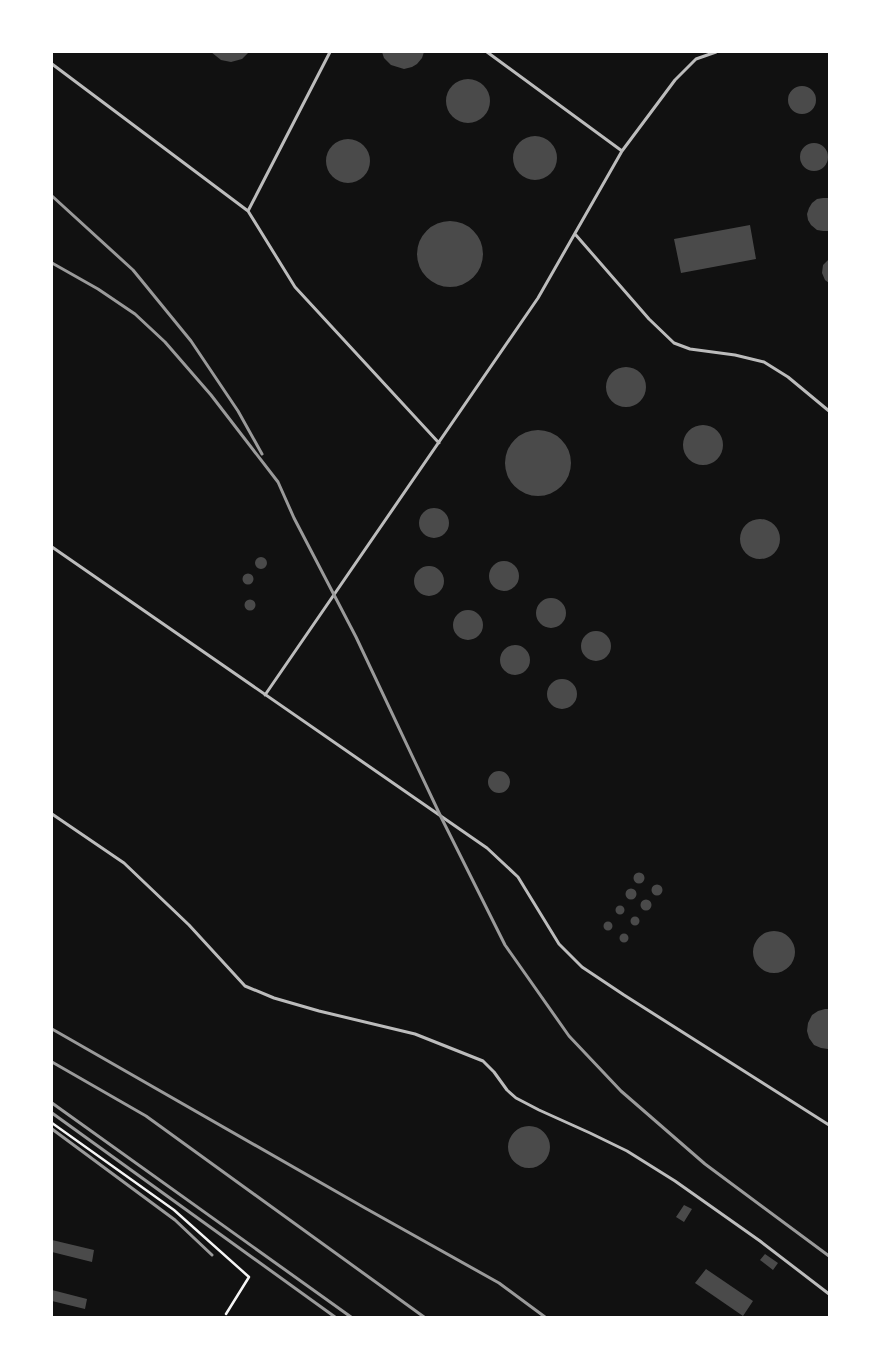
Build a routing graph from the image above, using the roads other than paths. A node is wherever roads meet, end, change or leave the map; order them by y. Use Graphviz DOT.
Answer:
graph roads {
  1 [pos="330,52"];
  2 [pos="487,52"];
  3 [pos="716,52"];
  4 [pos="52,64"];
  5 [pos="622,151"];
  6 [pos="248,211"];
  7 [pos="575,234"];
  8 [pos="829,411"];
  9 [pos="439,443"];
  10 [pos="52,547"];
  11 [pos="265,695"];
  12 [pos="52,814"];
  13 [pos="829,1125"];
  14 [pos="829,1294"];
  1 -- 6 [label="lane"];
  2 -- 5 [label="lane"];
  3 -- 5 [label="lane"];
  4 -- 6 [label="lane"];
  5 -- 7 [label="lane"];
  6 -- 9 [label="lane"];
  7 -- 8 [label="lane"];
  7 -- 9 [label="lane"];
  9 -- 11 [label="lane"];
  10 -- 11 [label="lane"];
  11 -- 13 [label="lane"];
  12 -- 14 [label="lane"];
}
